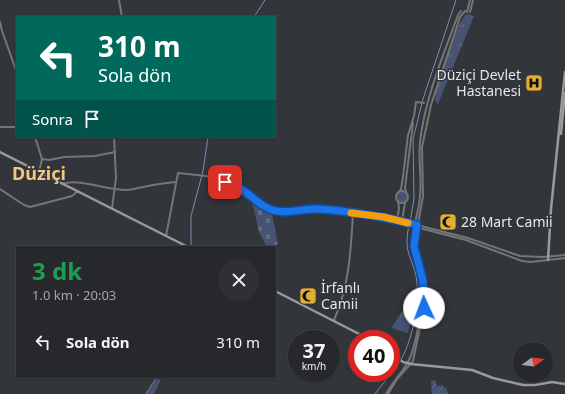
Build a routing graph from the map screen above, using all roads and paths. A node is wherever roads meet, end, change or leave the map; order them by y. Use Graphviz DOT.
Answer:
graph roads {
  1 [pos="119,0"];
  2 [pos="470,0"];
  3 [pos="473,0"];
  4 [pos="461,11"];
  5 [pos="468,12"];
  6 [pos="122,16"];
  7 [pos="0,22"];
  8 [pos="16,70"];
  9 [pos="565,72"];
  10 [pos="565,93"];
  11 [pos="424,103"];
  12 [pos="412,122"];
  13 [pos="0,127"];
  14 [pos="16,127"];
  15 [pos="35,138"];
  16 [pos="114,138"];
  17 [pos="558,148"];
  18 [pos="0,152"];
  19 [pos="115,152"];
  20 [pos="42,158"];
  21 [pos="39,172"];
  22 [pos="175,182"];
  23 [pos="62,184"];
  24 [pos="0,189"];
  25 [pos="114,190"];
  26 [pos="78,191"];
  27 [pos="399,192"];
  28 [pos="406,192"];
  29 [pos="398,201"];
  30 [pos="405,202"];
  31 [pos="112,208"];
  32 [pos="353,213"];
  33 [pos="397,220"];
  34 [pos="403,222"];
  35 [pos="416,226"];
  36 [pos="166,236"];
  37 [pos="186,246"];
  38 [pos="565,255"];
  39 [pos="549,258"];
  40 [pos="565,258"];
  41 [pos="276,291"];
  42 [pos="334,320"];
  43 [pos="352,330"];
  44 [pos="400,359"];
  45 [pos="409,363"];
  46 [pos="565,384"];
  47 [pos="387,394"];
  1 -- 6 [label="street"];
  2 -- 5 [label="street"];
  3 -- 5 [label="street"];
  4 -- 35 [label="street"];
  5 -- 35 [label="street"];
  7 -- 8 [label="street"];
  9 -- 17 [label="main road"];
  10 -- 17 [label="main road"];
  11 -- 12 [label="street"];
  12 -- 27 [label="street"];
  12 -- 28 [label="street"];
  13 -- 14 [label="street"];
  15 -- 20 [label="street"];
  16 -- 19 [label="street"];
  17 -- 39 [label="main road"];
  18 -- 21 [label="main road"];
  19 -- 20 [label="street"];
  19 -- 25 [label="street"];
  20 -- 21 [label="street"];
  21 -- 23 [label="main road"];
  22 -- 25 [label="street"];
  22 -- 32 [label="street"];
  22 -- 36 [label="street"];
  23 -- 25 [label="street"];
  23 -- 26 [label="main road"];
  24 -- 26 [label="street"];
  25 -- 31 [label="street"];
  26 -- 31 [label="main road"];
  27 -- 28 [label="street"];
  27 -- 29 [label="street"];
  28 -- 30 [label="street"];
  29 -- 30 [label="street"];
  29 -- 33 [label="street"];
  30 -- 34 [label="street"];
  31 -- 36 [label="main road"];
  32 -- 33 [label="street"];
  32 -- 34 [label="street"];
  32 -- 42 [label="street"];
  33 -- 34 [label="street"];
  34 -- 35 [label="street"];
  35 -- 39 [label="street"];
  35 -- 45 [label="street"];
  36 -- 37 [label="main road"];
  38 -- 39 [label="street"];
  39 -- 40 [label="street"];
  41 -- 42 [label="main road"];
  42 -- 43 [label="main road"];
  44 -- 45 [label="main road"];
  45 -- 46 [label="main road"];
  45 -- 47 [label="street"];
}
